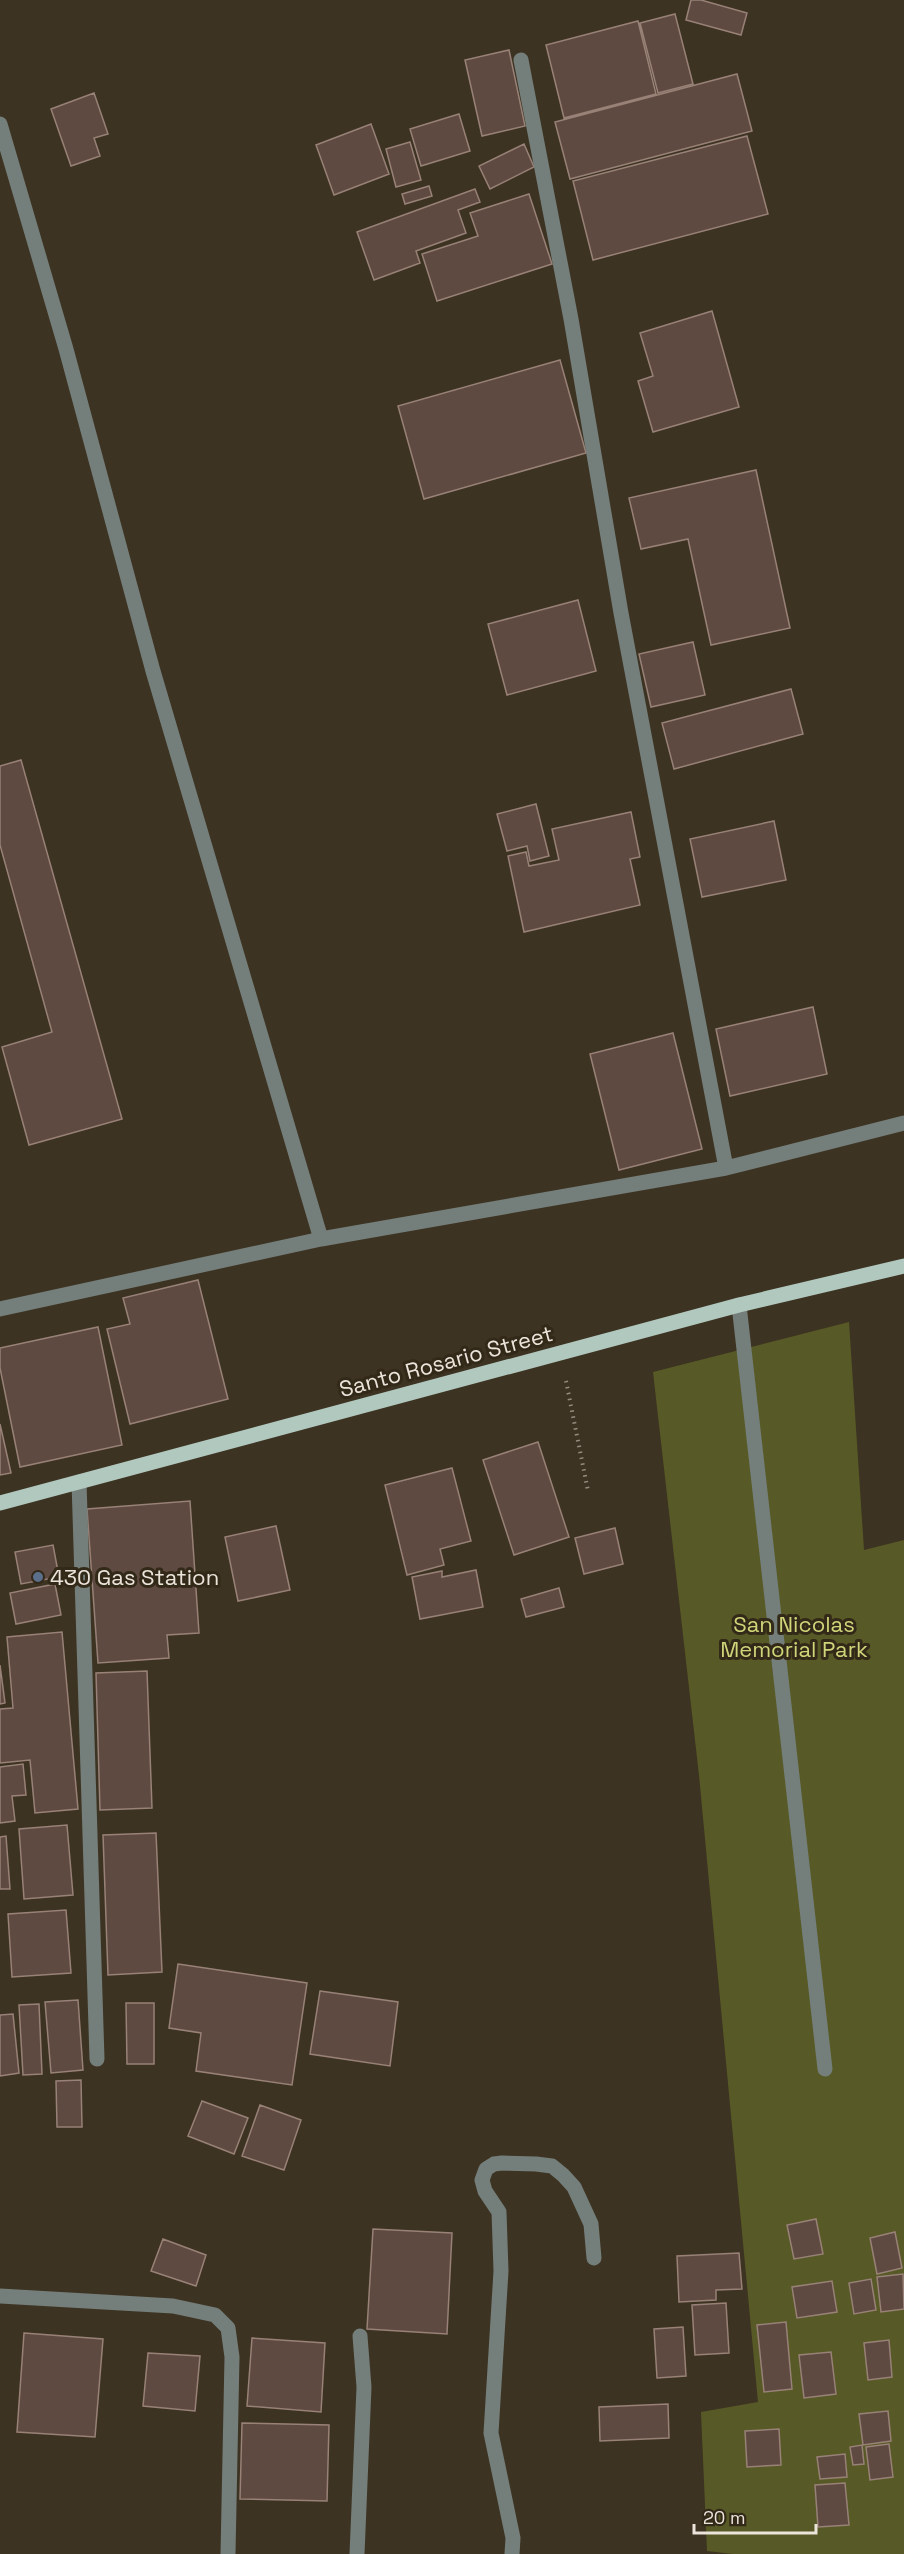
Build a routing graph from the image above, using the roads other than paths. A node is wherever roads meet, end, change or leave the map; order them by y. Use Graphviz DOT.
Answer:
graph roads {
  1 [pos="521,60"];
  2 [pos="0,124"];
  3 [pos="904,1124"];
  4 [pos="726,1168"];
  5 [pos="321,1239"];
  6 [pos="904,1266"];
  7 [pos="739,1305"];
  8 [pos="0,1309"];
  9 [pos="79,1482"];
  10 [pos="0,1503"];
  11 [pos="97,2059"];
  12 [pos="825,2069"];
  13 [pos="594,2258"];
  14 [pos="0,2296"];
  15 [pos="360,2336"];
  16 [pos="228,2554"];
  17 [pos="357,2554"];
  18 [pos="512,2554"];
  1 -- 4 [label="street"];
  2 -- 5 [label="street"];
  3 -- 4 [label="street"];
  4 -- 5 [label="street"];
  5 -- 8 [label="street"];
  6 -- 7 [label="main road, Santo Rosario Street"];
  7 -- 9 [label="main road, Santo Rosario Street"];
  7 -- 12 [label="street"];
  9 -- 10 [label="main road, Santo Rosario Street"];
  9 -- 11 [label="street"];
  13 -- 18 [label="street"];
  14 -- 16 [label="street"];
  15 -- 17 [label="street"];
}
